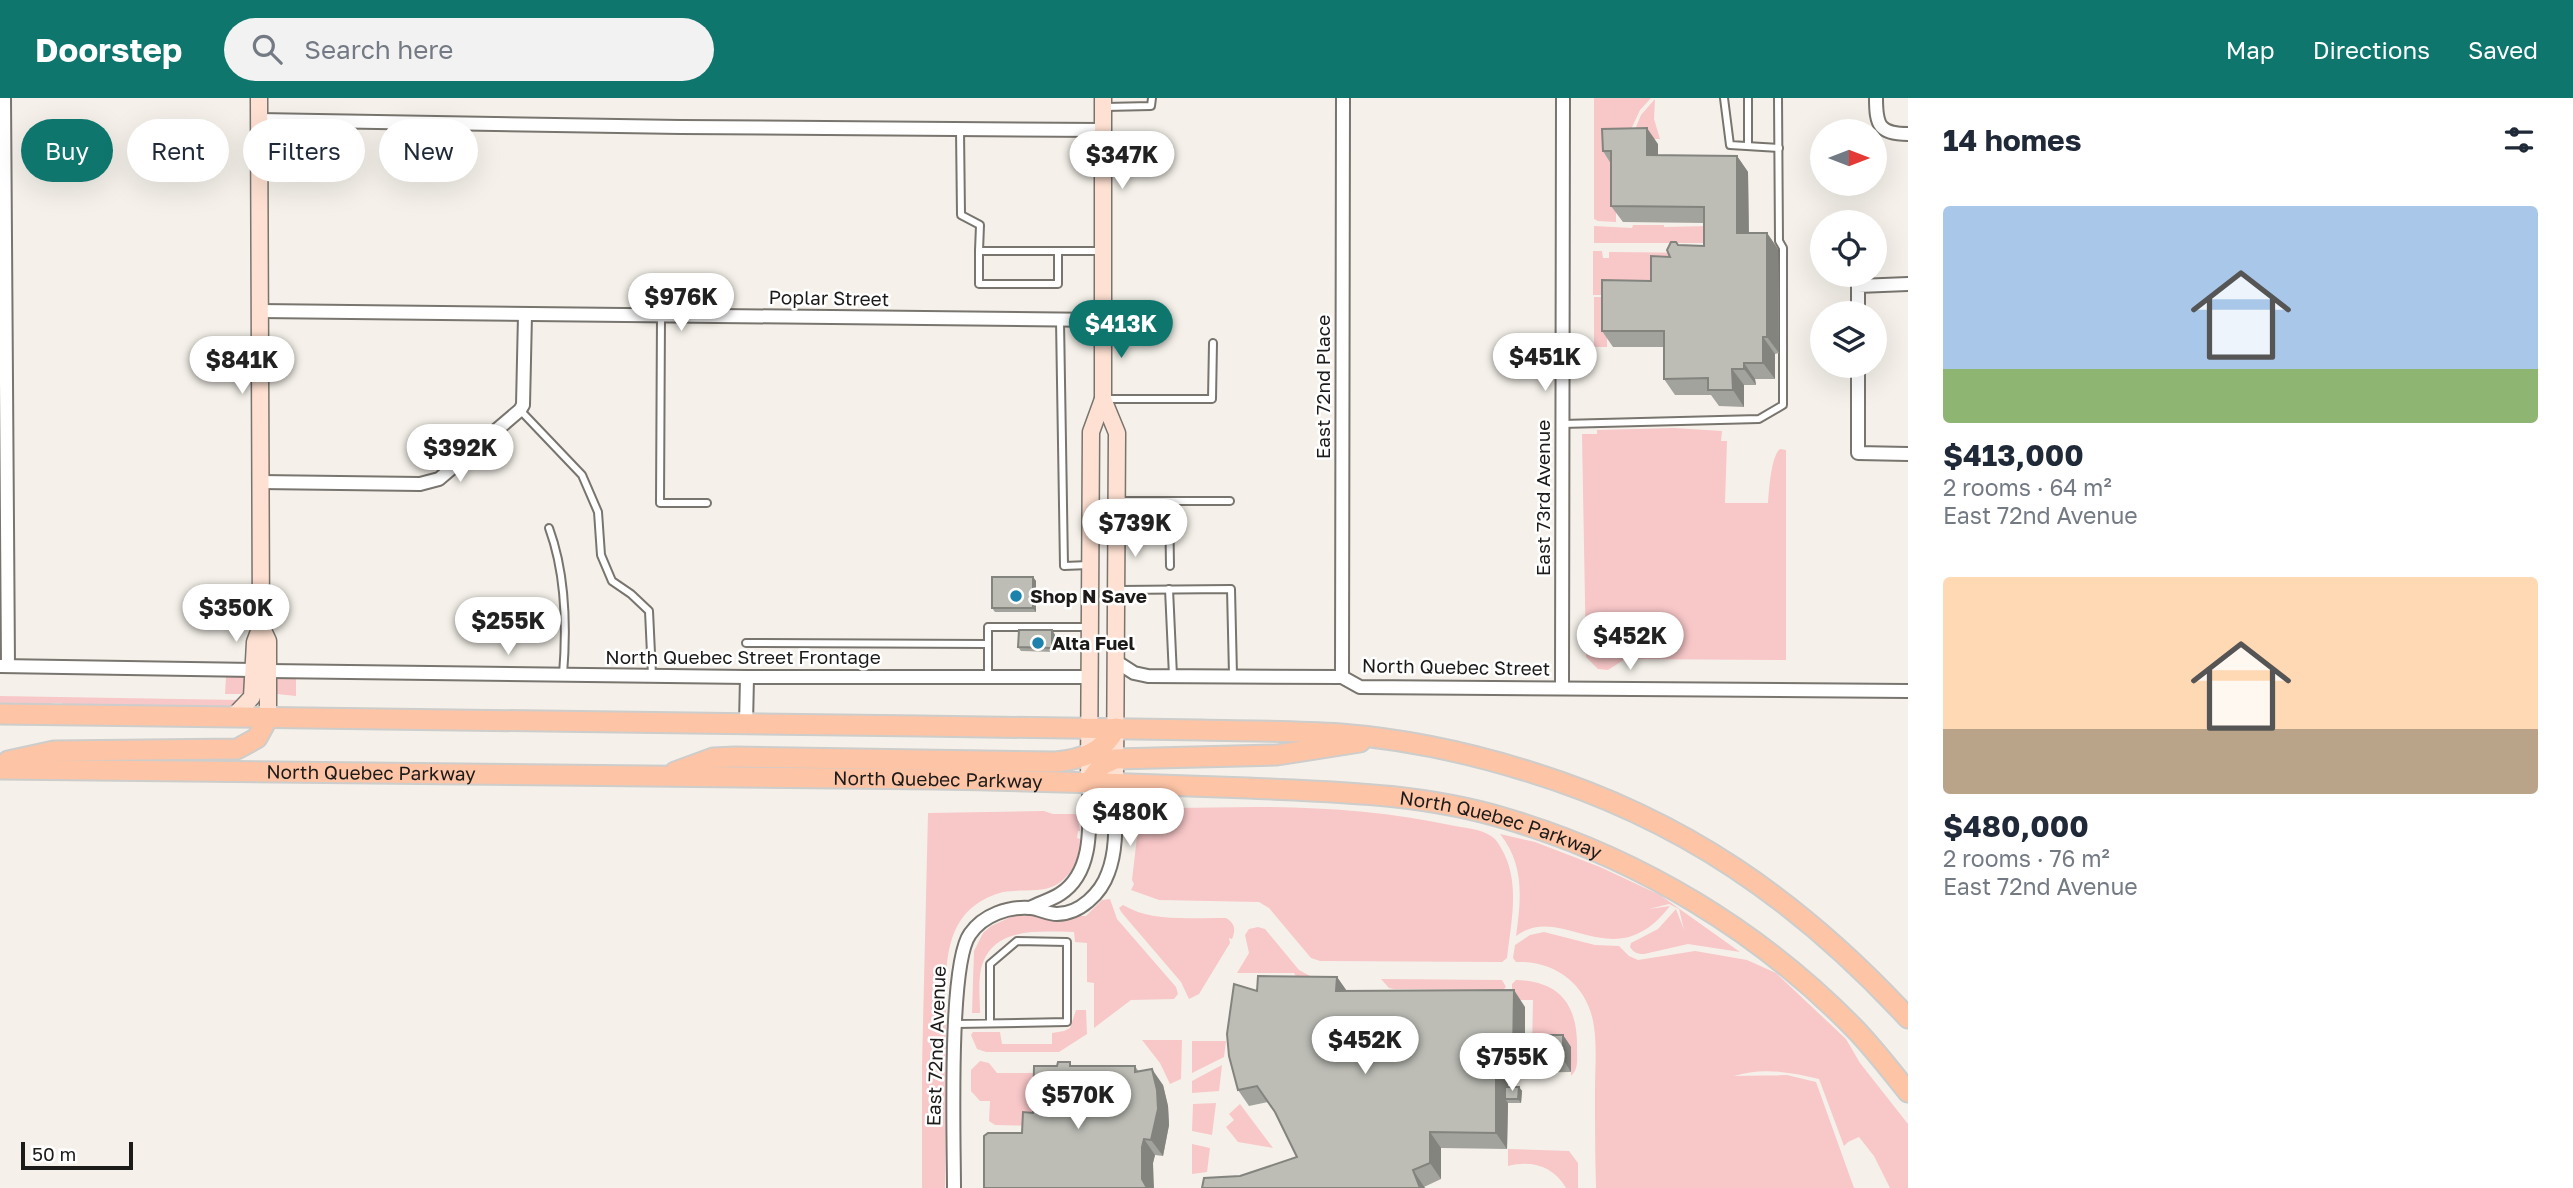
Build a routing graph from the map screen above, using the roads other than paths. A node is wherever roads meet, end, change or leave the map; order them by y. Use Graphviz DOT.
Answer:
graph roads {
  1 [pos="4,98"];
  2 [pos="259,98"];
  3 [pos="1152,98"];
  4 [pos="1343,98"];
  5 [pos="1563,98"];
  6 [pos="1724,98"];
  7 [pos="1748,98"];
  8 [pos="1778,98"];
  9 [pos="1876,98"];
  10 [pos="1103,102"];
  11 [pos="259,119"];
  12 [pos="365,122"];
  13 [pos="961,130"];
  14 [pos="1103,130"];
  15 [pos="1908,134"];
  16 [pos="1748,146"];
  17 [pos="1779,148"];
  18 [pos="259,182"];
  19 [pos="979,251"];
  20 [pos="1058,251"];
  21 [pos="1103,251"];
  22 [pos="1908,284"];
  23 [pos="1858,301"];
  24 [pos="260,311"];
  25 [pos="525,314"];
  26 [pos="661,316"];
  27 [pos="1060,320"];
  28 [pos="1103,320"];
  29 [pos="1213,343"];
  30 [pos="1858,378"];
  31 [pos="1103,399"];
  32 [pos="520,410"];
  33 [pos="1562,424"];
  34 [pos="1908,454"];
  35 [pos="260,482"];
  36 [pos="1117,501"];
  37 [pos="1169,501"];
  38 [pos="1230,501"];
  39 [pos="707,503"];
  40 [pos="549,528"];
  41 [pos="1090,565"];
  42 [pos="1170,566"];
  43 [pos="1169,589"];
  44 [pos="1117,590"];
  45 [pos="1090,627"];
  46 [pos="746,643"];
  47 [pos="988,644"];
  48 [pos="1117,662"];
  49 [pos="4,666"];
  50 [pos="262,671"];
  51 [pos="563,675"];
  52 [pos="652,676"];
  53 [pos="988,676"];
  54 [pos="1173,676"];
  55 [pos="1233,676"];
  56 [pos="747,677"];
  57 [pos="1091,677"];
  58 [pos="1342,677"];
  59 [pos="1562,688"];
  60 [pos="1908,691"];
  61 [pos="0,714"];
  62 [pos="233,717"];
  63 [pos="268,718"];
  64 [pos="746,724"];
  65 [pos="1090,728"];
  66 [pos="1116,728"];
  67 [pos="1374,738"];
  68 [pos="1090,754"];
  69 [pos="1115,758"];
  70 [pos="0,762"];
  71 [pos="0,769"];
  72 [pos="668,776"];
  73 [pos="1089,782"];
  74 [pos="1115,782"];
  75 [pos="1030,908"];
  76 [pos="1908,1018"];
  77 [pos="990,1023"];
  78 [pos="956,1024"];
  79 [pos="1908,1092"];
  80 [pos="954,1188"];
  1 -- 49 [label="street"];
  2 -- 11 [label="main road"];
  3 -- 10 [label="lane"];
  4 -- 58 [label="street, East 72nd Place"];
  5 -- 33 [label="street, East 73rd Avenue"];
  6 -- 16 [label="lane"];
  7 -- 16 [label="lane"];
  8 -- 17 [label="lane"];
  9 -- 15 [label="street"];
  10 -- 14 [label="main road, East 72nd Avenue"];
  12 -- 13 [label="street"];
  13 -- 14 [label="street"];
  13 -- 19 [label="lane"];
  14 -- 21 [label="main road, East 72nd Avenue"];
  16 -- 17 [label="lane"];
  17 -- 33 [label="lane"];
  18 -- 24 [label="main road"];
  19 -- 20 [label="lane"];
  19 -- 20 [label="lane"];
  20 -- 21 [label="lane"];
  21 -- 28 [label="main road, East 72nd Avenue"];
  22 -- 23 [label="street"];
  24 -- 25 [label="street, Poplar Street"];
  24 -- 35 [label="main road"];
  25 -- 26 [label="street, Poplar Street"];
  25 -- 32 [label="street"];
  26 -- 27 [label="street, Poplar Street"];
  26 -- 39 [label="lane"];
  27 -- 28 [label="street, Poplar Street"];
  27 -- 41 [label="lane"];
  28 -- 31 [label="main road, East 72nd Avenue"];
  29 -- 31 [label="lane"];
  30 -- 34 [label="street"];
  31 -- 36 [label="main road, East 72nd Avenue"];
  31 -- 41 [label="main road, East 72nd Avenue"];
  32 -- 35 [label="street"];
  32 -- 52 [label="lane"];
  33 -- 59 [label="street, East 73rd Avenue"];
  35 -- 50 [label="main road"];
  36 -- 37 [label="lane"];
  36 -- 44 [label="main road, East 72nd Avenue"];
  37 -- 38 [label="lane"];
  37 -- 42 [label="lane"];
  40 -- 51 [label="lane"];
  41 -- 45 [label="main road, East 72nd Avenue"];
  43 -- 44 [label="lane"];
  43 -- 54 [label="lane"];
  43 -- 55 [label="lane"];
  44 -- 48 [label="main road, East 72nd Avenue"];
  45 -- 47 [label="lane"];
  45 -- 57 [label="main road, East 72nd Avenue"];
  46 -- 47 [label="lane"];
  47 -- 53 [label="lane"];
  48 -- 54 [label="street"];
  48 -- 66 [label="main road, East 72nd Avenue"];
  49 -- 50 [label="street, North Quebec Street Frontage"];
  50 -- 51 [label="street, North Quebec Street Frontage"];
  50 -- 62 [label="main road"];
  50 -- 63 [label="main road"];
  51 -- 52 [label="street, North Quebec Street Frontage"];
  52 -- 56 [label="street, North Quebec Street Frontage"];
  53 -- 56 [label="street, North Quebec Street Frontage"];
  53 -- 57 [label="street, North Quebec Street Frontage"];
  54 -- 55 [label="street"];
  55 -- 58 [label="street"];
  56 -- 64 [label="street"];
  57 -- 65 [label="main road, East 72nd Avenue"];
  58 -- 59 [label="street, North Quebec Street"];
  59 -- 60 [label="street, North Quebec Street"];
  61 -- 62 [label="main road"];
  62 -- 63 [label="main road"];
  63 -- 64 [label="main road"];
  63 -- 70 [label="main road"];
  64 -- 65 [label="main road"];
  65 -- 66 [label="main road"];
  65 -- 68 [label="main road, East 72nd Avenue"];
  66 -- 67 [label="main road"];
  66 -- 68 [label="main road"];
  66 -- 69 [label="main road, East 72nd Avenue"];
  67 -- 69 [label="main road"];
  67 -- 76 [label="main road"];
  68 -- 72 [label="main road"];
  68 -- 73 [label="main road, East 72nd Avenue"];
  69 -- 73 [label="main road"];
  69 -- 74 [label="main road, East 72nd Avenue"];
  71 -- 72 [label="main road, North Quebec Parkway"];
  72 -- 73 [label="main road, North Quebec Parkway"];
  73 -- 74 [label="main road, North Quebec Parkway"];
  73 -- 75 [label="street, East 72nd Avenue"];
  74 -- 75 [label="street, East 72nd Avenue"];
  74 -- 79 [label="main road, North Quebec Parkway"];
  75 -- 78 [label="street, East 72nd Avenue"];
  77 -- 77 [label="lane"];
  77 -- 78 [label="lane"];
  78 -- 80 [label="street, East 72nd Avenue"];
}
